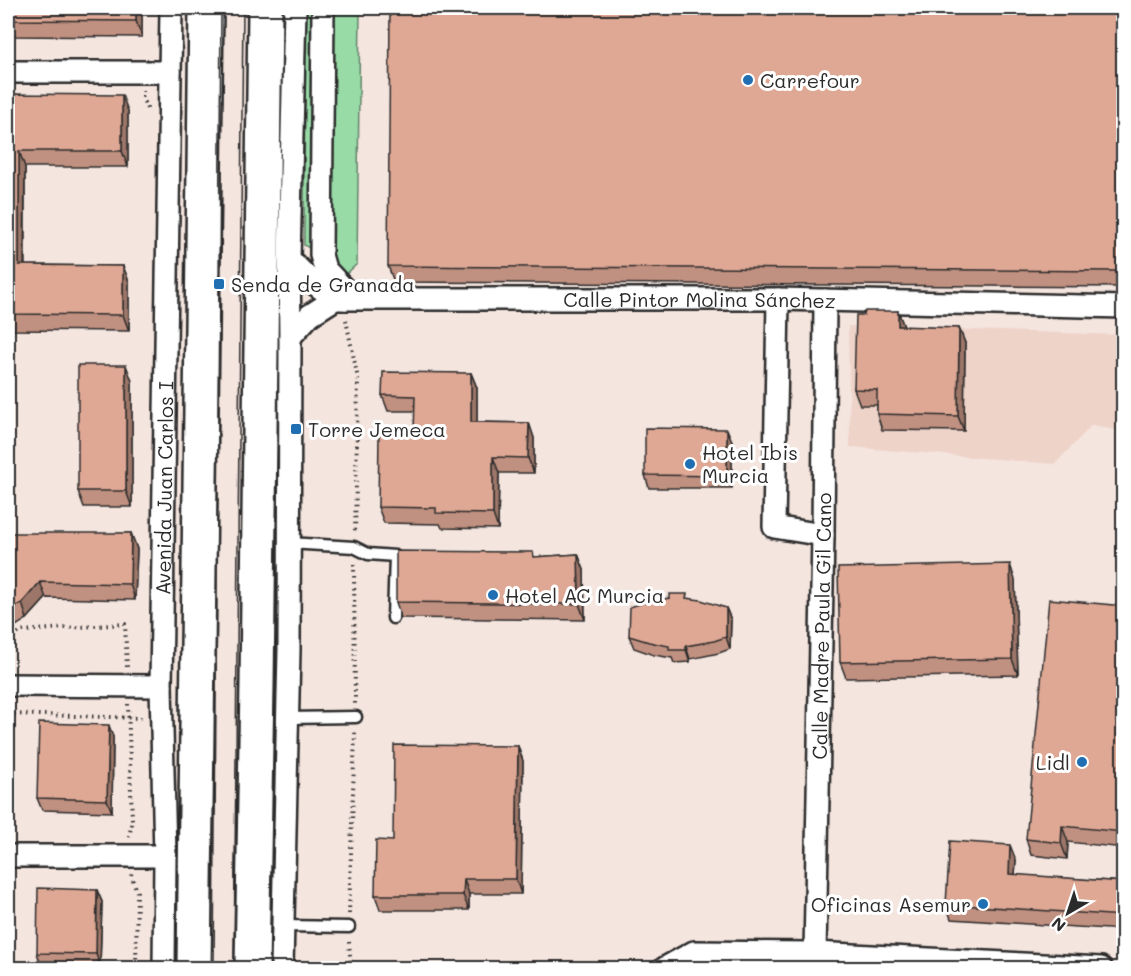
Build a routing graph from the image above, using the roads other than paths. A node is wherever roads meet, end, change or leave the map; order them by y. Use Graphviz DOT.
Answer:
graph roads {
  1 [pos="171,8"];
  2 [pos="206,8"];
  3 [pos="265,8"];
  4 [pos="295,8"];
  5 [pos="323,8"];
  6 [pos="8,72"];
  7 [pos="170,72"];
  8 [pos="289,259"];
  9 [pos="340,299"];
  10 [pos="778,299"];
  11 [pos="825,300"];
  12 [pos="1124,307"];
  13 [pos="290,337"];
  14 [pos="823,535"];
  15 [pos="289,543"];
  16 [pos="393,618"];
  17 [pos="8,685"];
  18 [pos="161,686"];
  19 [pos="356,717"];
  20 [pos="287,718"];
  21 [pos="8,856"];
  22 [pos="165,856"];
  23 [pos="283,926"];
  24 [pos="349,927"];
  25 [pos="815,954"];
  26 [pos="164,969"];
  27 [pos="194,969"];
  28 [pos="252,969"];
  29 [pos="282,969"];
  30 [pos="665,969"];
  31 [pos="1101,969"];
  1 -- 7 [label="street, Avenida Juan Carlos I"];
  2 -- 27 [label="main road, Avenida Juan Carlos I"];
  3 -- 28 [label="main road"];
  4 -- 8 [label="street"];
  5 -- 9 [label="street"];
  6 -- 7 [label="street"];
  7 -- 18 [label="street, Avenida Juan Carlos I"];
  8 -- 9 [label="street"];
  8 -- 13 [label="street"];
  9 -- 10 [label="street, Calle Pintor Molina Sánchez"];
  9 -- 13 [label="street"];
  10 -- 11 [label="street, Calle Pintor Molina Sánchez"];
  10 -- 14 [label="street"];
  11 -- 12 [label="street, Calle Pintor Molina Sánchez"];
  11 -- 14 [label="street, Calle Madre Paula Gil Cano"];
  13 -- 15 [label="street"];
  14 -- 25 [label="street, Calle Madre Paula Gil Cano"];
  15 -- 16 [label="lane"];
  15 -- 20 [label="street"];
  17 -- 18 [label="street"];
  18 -- 22 [label="street, Avenida Juan Carlos I"];
  19 -- 20 [label="lane"];
  20 -- 23 [label="street"];
  21 -- 22 [label="street"];
  22 -- 26 [label="street, Avenida Juan Carlos I"];
  23 -- 24 [label="lane"];
  23 -- 29 [label="street"];
  25 -- 30 [label="street"];
  25 -- 31 [label="street"];
}
